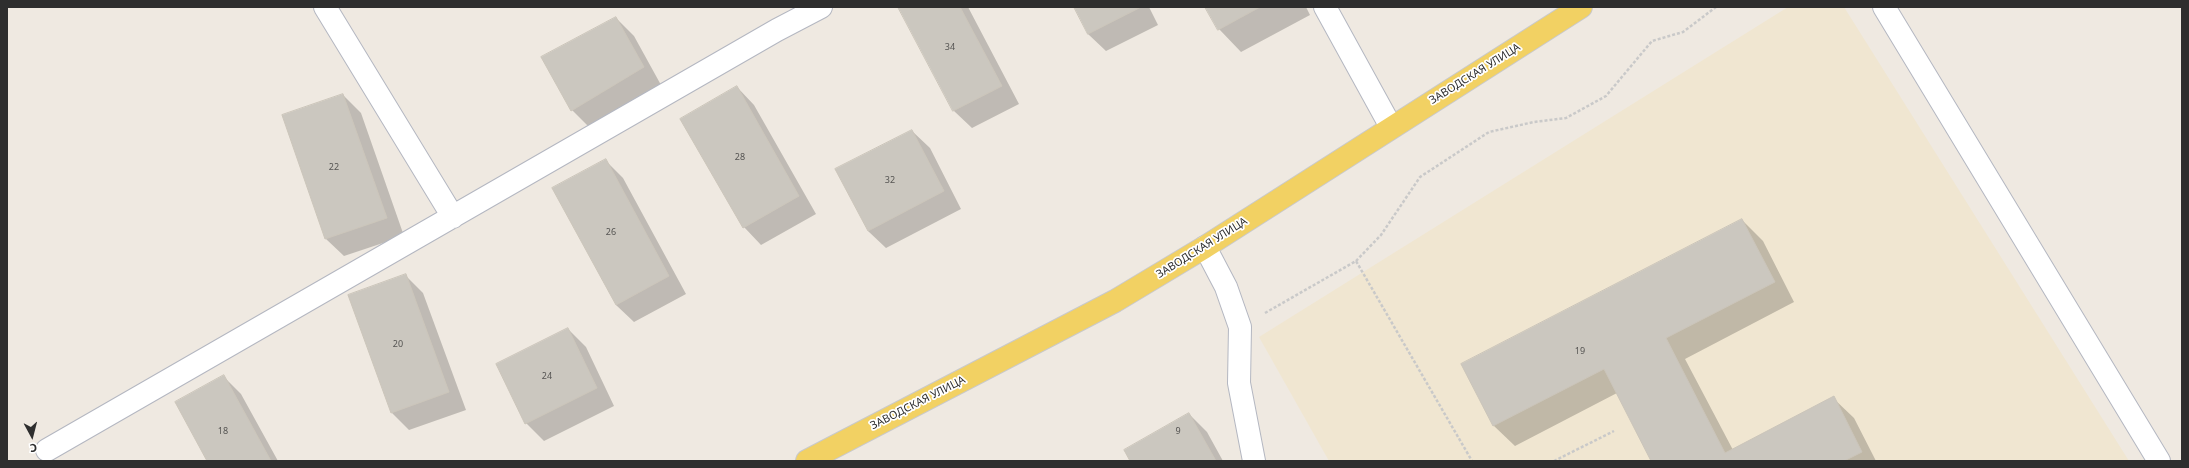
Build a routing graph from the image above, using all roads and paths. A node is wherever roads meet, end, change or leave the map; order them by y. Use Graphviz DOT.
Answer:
graph roads {
  1 [pos="325,7"];
  2 [pos="821,7"];
  3 [pos="1325,7"];
  4 [pos="1581,7"];
  5 [pos="1716,7"];
  6 [pos="1884,7"];
  7 [pos="1391,127"];
  8 [pos="453,217"];
  9 [pos="1205,248"];
  10 [pos="1356,261"];
  11 [pos="1240,327"];
  12 [pos="1614,431"];
  13 [pos="47,450"];
  14 [pos="807,461"];
  15 [pos="1254,461"];
  16 [pos="1472,461"];
  17 [pos="1554,461"];
  18 [pos="2159,461"];
  1 -- 8 [label="street"];
  2 -- 8 [label="street"];
  3 -- 7 [label="street"];
  4 -- 7 [label="main road, ЗАВОДСКАЯ УЛИЦА"];
  5 -- 10 [label="path"];
  6 -- 18 [label="street"];
  7 -- 9 [label="main road, ЗАВОДСКАЯ УЛИЦА"];
  8 -- 13 [label="street"];
  9 -- 11 [label="street"];
  9 -- 14 [label="main road, ЗАВОДСКАЯ УЛИЦА"];
  10 -- 11 [label="path"];
  10 -- 16 [label="path"];
  11 -- 15 [label="street"];
  12 -- 17 [label="path"];
}
